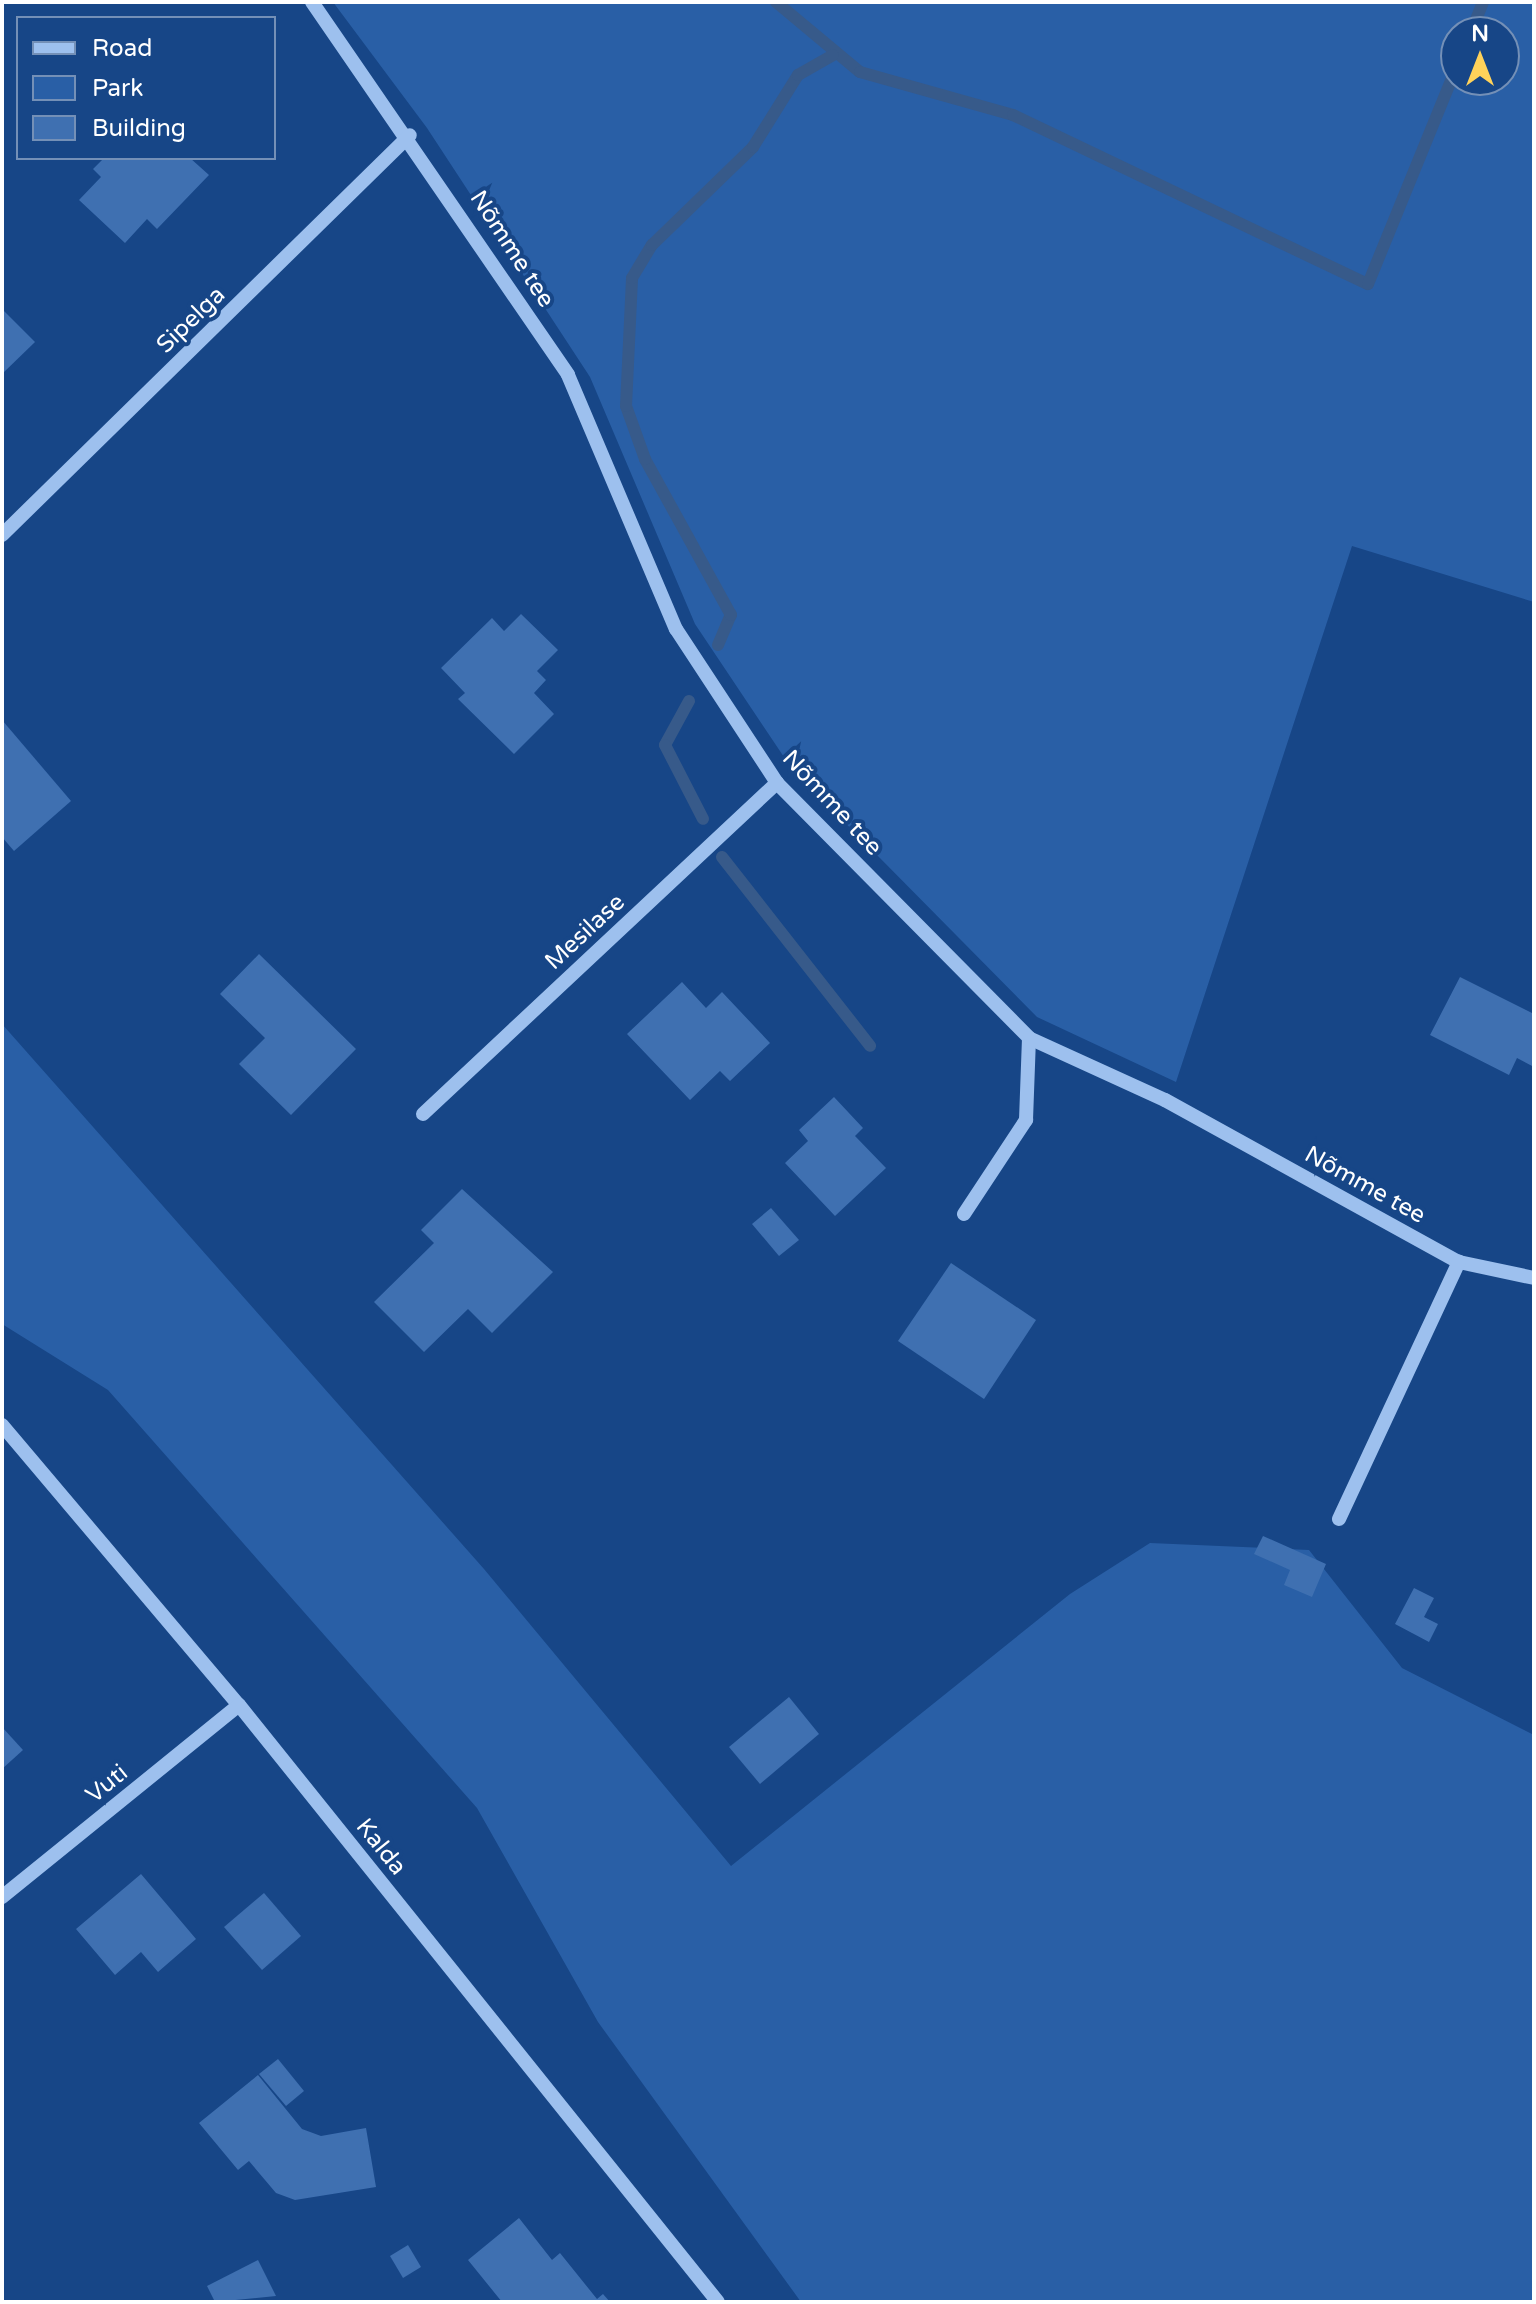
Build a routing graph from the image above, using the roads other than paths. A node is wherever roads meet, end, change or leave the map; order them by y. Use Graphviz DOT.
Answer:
graph roads {
  1 [pos="312,2"];
  2 [pos="410,135"];
  3 [pos="2,535"];
  4 [pos="777,783"];
  5 [pos="1029,1038"];
  6 [pos="423,1114"];
  7 [pos="964,1214"];
  8 [pos="1459,1262"];
  9 [pos="1534,1278"];
  10 [pos="2,1425"];
  11 [pos="1339,1519"];
  12 [pos="239,1705"];
  13 [pos="2,1897"];
  14 [pos="718,2302"];
  1 -- 2 [label="street, Nõmme tee"];
  2 -- 3 [label="street, Sipelga"];
  2 -- 4 [label="street, Nõmme tee"];
  4 -- 5 [label="street, Nõmme tee"];
  4 -- 6 [label="street, Mesilase"];
  5 -- 7 [label="street"];
  5 -- 8 [label="street, Nõmme tee"];
  8 -- 9 [label="street, Nõmme tee"];
  8 -- 11 [label="street"];
  10 -- 12 [label="street, Kalda"];
  12 -- 13 [label="street, Vuti"];
  12 -- 14 [label="street, Kalda"];
}
